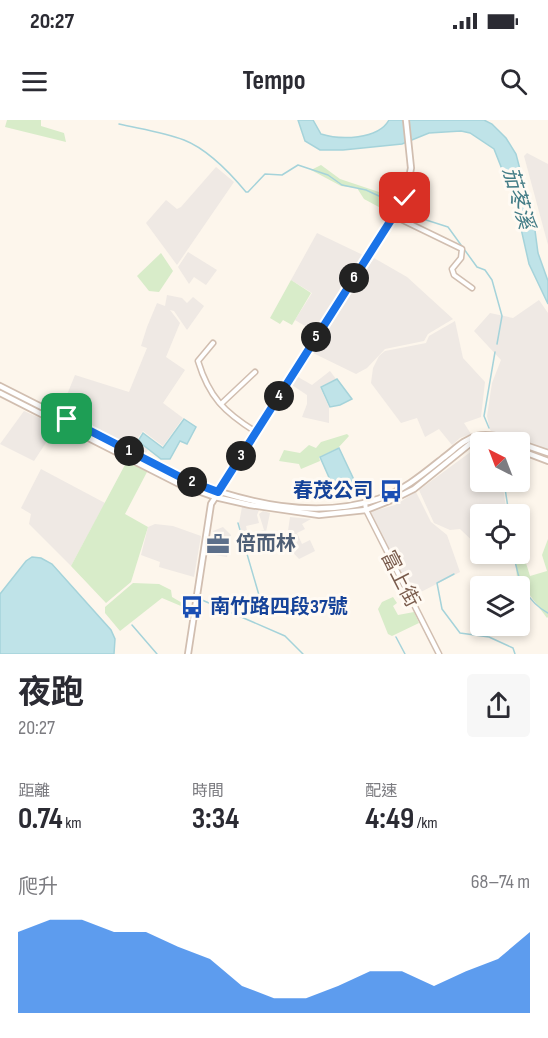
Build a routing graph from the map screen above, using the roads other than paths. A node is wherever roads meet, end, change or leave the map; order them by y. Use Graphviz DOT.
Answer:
graph roads {
  1 [pos="406,120"];
  2 [pos="394,216"];
  3 [pos="472,288"];
  4 [pos="213,343"];
  5 [pos="255,372"];
  6 [pos="0,386"];
  7 [pos="0,393"];
  8 [pos="221,404"];
  9 [pos="256,432"];
  10 [pos="470,438"];
  11 [pos="470,444"];
  12 [pos="530,447"];
  13 [pos="548,453"];
  14 [pos="530,454"];
  15 [pos="548,461"];
  16 [pos="216,495"];
  17 [pos="365,502"];
  18 [pos="366,510"];
  19 [pos="188,654"];
  20 [pos="439,654"];
  1 -- 2 [label="street"];
  2 -- 3 [label="street"];
  2 -- 9 [label="street"];
  4 -- 8 [label="street"];
  5 -- 8 [label="street"];
  6 -- 16 [label="street"];
  7 -- 16 [label="street"];
  8 -- 9 [label="street"];
  9 -- 16 [label="street"];
  10 -- 17 [label="street"];
  11 -- 18 [label="street"];
  12 -- 13 [label="street"];
  14 -- 15 [label="street"];
  16 -- 17 [label="street"];
  16 -- 18 [label="street"];
  16 -- 19 [label="street"];
  17 -- 18 [label="street, 富上街"];
  18 -- 20 [label="street, 富上街"];
}
